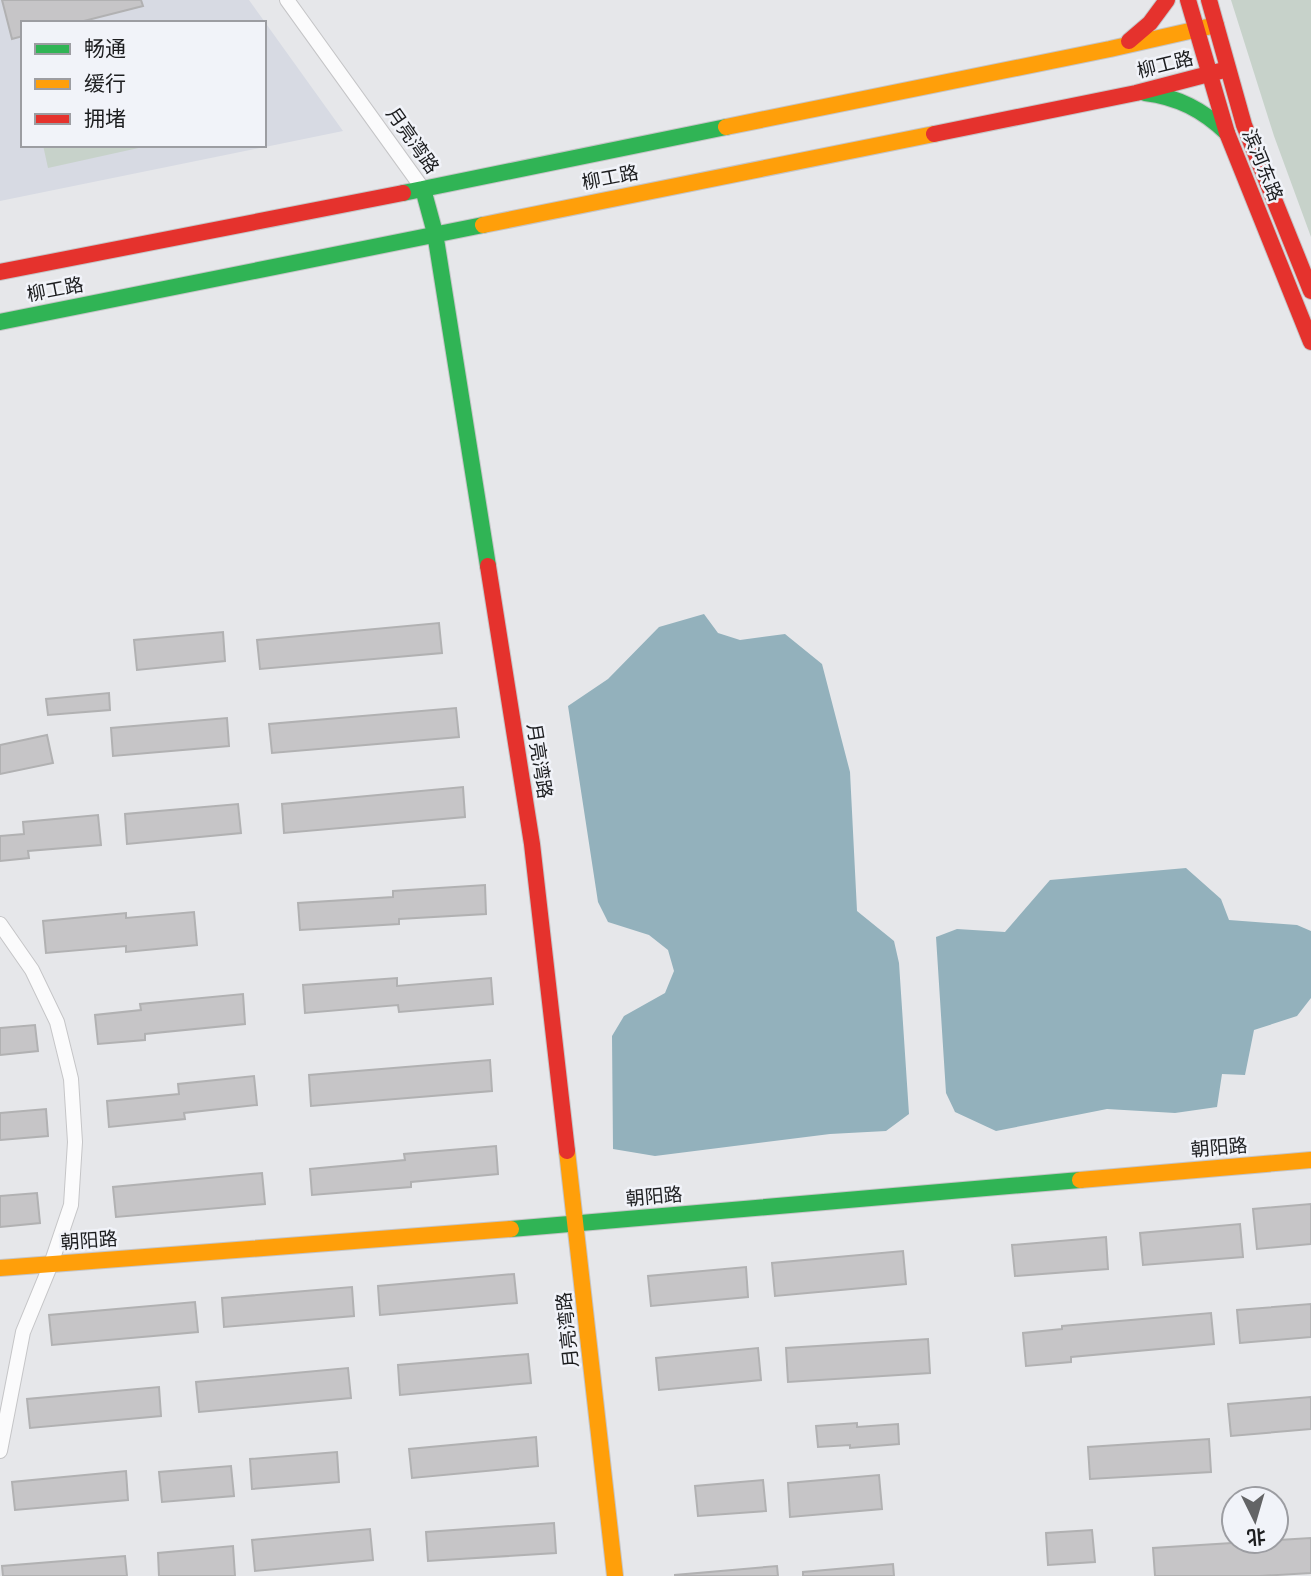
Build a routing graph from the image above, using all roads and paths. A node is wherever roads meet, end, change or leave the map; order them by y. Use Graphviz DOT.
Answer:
graph roads {
  1 [pos="287,0"];
  2 [pos="1167,0"];
  3 [pos="1188,0"];
  4 [pos="1209,0"];
  5 [pos="1216,25"];
  6 [pos="1197,30"];
  7 [pos="1110,49"];
  8 [pos="1228,69"];
  9 [pos="1210,74"];
  10 [pos="1136,93"];
  11 [pos="1227,133"];
  12 [pos="423,189"];
  13 [pos="435,233"];
  14 [pos="0,272"];
  15 [pos="1311,291"];
  16 [pos="0,322"];
  17 [pos="1311,342"];
  18 [pos="0,924"];
  19 [pos="1311,1160"];
  20 [pos="576,1223"];
  21 [pos="51,1264"];
  22 [pos="0,1268"];
  23 [pos="0,1451"];
  24 [pos="615,1576"];
  1 -- 12 [label="street, 月亮湾路"];
  2 -- 7 [label="main road"];
  3 -- 6 [label="main road, 滨河东路"];
  4 -- 5 [label="main road, 滨河东路"];
  5 -- 6 [label="main road, 柳工路"];
  5 -- 8 [label="main road, 滨河东路"];
  6 -- 7 [label="main road, 柳工路"];
  6 -- 9 [label="main road, 滨河东路"];
  7 -- 12 [label="main road, 柳工路"];
  8 -- 9 [label="main road, 柳工路"];
  8 -- 15 [label="main road, 滨河东路"];
  9 -- 10 [label="main road, 柳工路"];
  9 -- 11 [label="main road, 滨河东路"];
  10 -- 11 [label="main road"];
  10 -- 13 [label="main road, 柳工路"];
  11 -- 17 [label="main road, 滨河东路"];
  12 -- 13 [label="main road, 月亮湾路"];
  12 -- 14 [label="main road, 柳工路"];
  13 -- 16 [label="main road, 柳工路"];
  13 -- 20 [label="main road, 月亮湾路"];
  18 -- 21 [label="street"];
  19 -- 20 [label="main road, 朝阳路"];
  20 -- 21 [label="main road, 朝阳路"];
  20 -- 24 [label="main road, 月亮湾路"];
  21 -- 22 [label="main road, 朝阳路"];
  21 -- 23 [label="street"];
}
